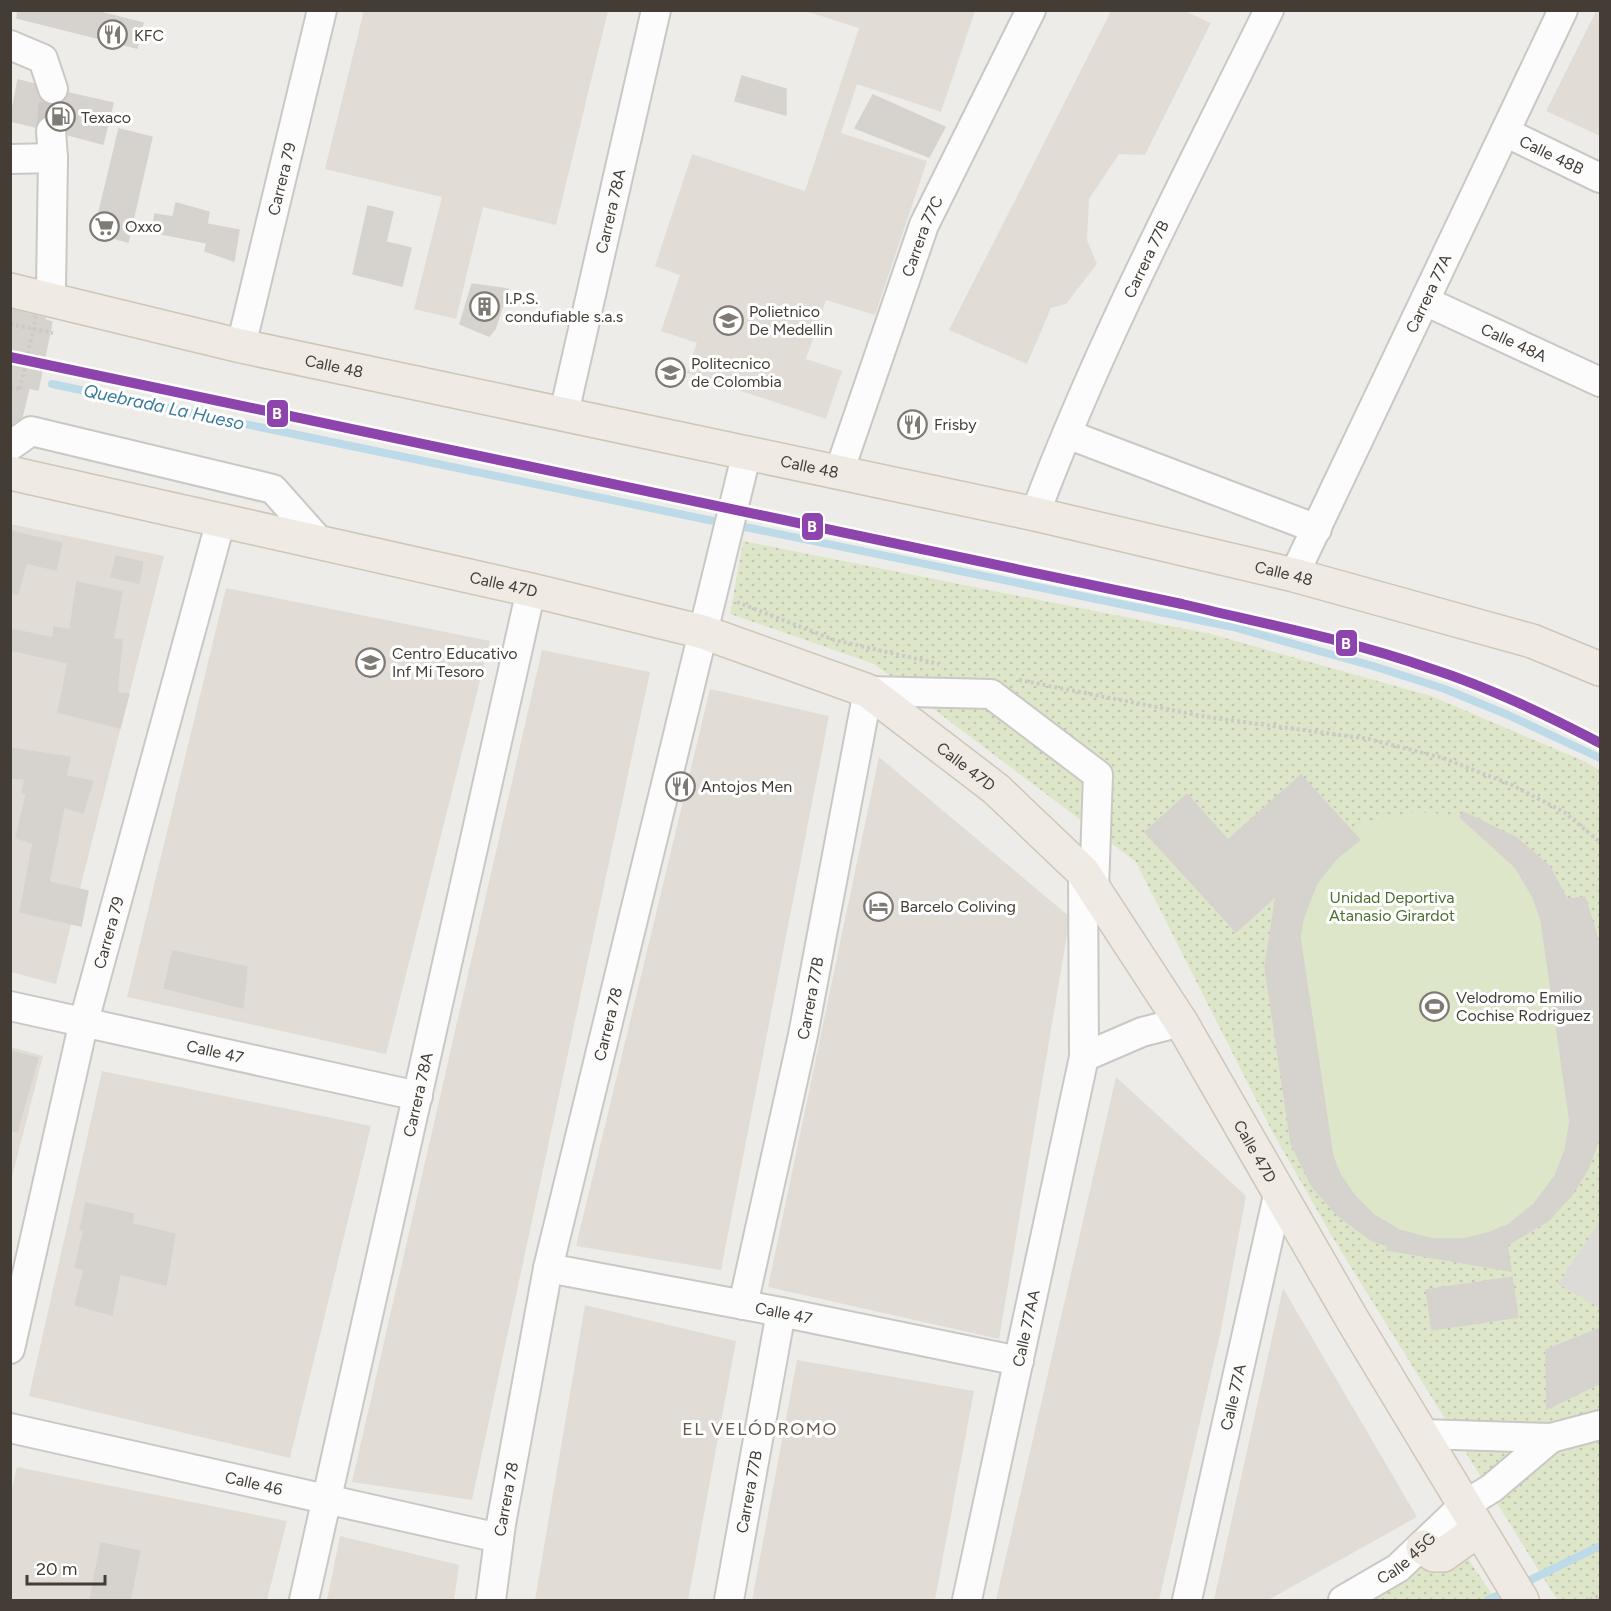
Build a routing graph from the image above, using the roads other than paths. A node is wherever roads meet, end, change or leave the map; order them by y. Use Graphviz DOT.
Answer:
graph roads {
  1 [pos="322,10"];
  2 [pos="656,10"];
  3 [pos="1031,10"];
  4 [pos="1269,10"];
  5 [pos="1563,10"];
  6 [pos="10,45"];
  7 [pos="53,89"];
  8 [pos="51,130"];
  9 [pos="1505,132"];
  10 [pos="53,158"];
  11 [pos="10,159"];
  12 [pos="1600,178"];
  13 [pos="10,290"];
  14 [pos="1425,301"];
  15 [pos="45,308"];
  16 [pos="241,346"];
  17 [pos="1600,382"];
  18 [pos="564,413"];
  19 [pos="1067,434"];
  20 [pos="10,446"];
  21 [pos="747,452"];
  22 [pos="10,472"];
  23 [pos="839,472"];
  24 [pos="1035,514"];
  25 [pos="221,520"];
  26 [pos="1317,530"];
  27 [pos="321,543"];
  28 [pos="1294,575"];
  29 [pos="531,590"];
  30 [pos="703,632"];
  31 [pos="1600,669"];
  32 [pos="868,691"];
  33 [pos="1088,880"];
  34 [pos="10,1006"];
  35 [pos="84,1021"];
  36 [pos="1181,1022"];
  37 [pos="1084,1057"];
  38 [pos="418,1096"];
  39 [pos="1279,1191"];
  40 [pos="548,1268"];
  41 [pos="743,1305"];
  42 [pos="781,1312"];
  43 [pos="10,1349"];
  44 [pos="1018,1361"];
  45 [pos="1600,1425"];
  46 [pos="10,1428"];
  47 [pos="1422,1434"];
  48 [pos="1551,1438"];
  49 [pos="326,1500"];
  50 [pos="1474,1524"];
  51 [pos="499,1538"];
  52 [pos="1423,1547"];
  53 [pos="304,1600"];
  54 [pos="491,1600"];
  55 [pos="729,1600"];
  56 [pos="968,1600"];
  57 [pos="1187,1600"];
  58 [pos="1343,1600"];
  59 [pos="1522,1600"];
  1 -- 16 [label="street, Carrera 79"];
  2 -- 18 [label="street, Carrera 78A"];
  3 -- 23 [label="street, Carrera 77C"];
  4 -- 19 [label="street, Carrera 77B"];
  5 -- 9 [label="street, Carrera 77A"];
  6 -- 7 [label="street"];
  8 -- 10 [label="street"];
  9 -- 12 [label="street, Calle 48B"];
  9 -- 14 [label="street, Carrera 77A"];
  10 -- 11 [label="street"];
  10 -- 15 [label="street"];
  13 -- 15 [label="main road, Calle 48"];
  14 -- 17 [label="street, Calle 48A"];
  14 -- 26 [label="street, Carrera 77A"];
  15 -- 16 [label="main road, Calle 48"];
  16 -- 18 [label="main road, Calle 48"];
  18 -- 21 [label="main road, Calle 48"];
  19 -- 24 [label="street, Carrera 77B"];
  19 -- 26 [label="street"];
  20 -- 27 [label="street"];
  21 -- 23 [label="main road, Calle 48"];
  21 -- 30 [label="street, Carrera 78"];
  22 -- 25 [label="main road, Calle 47D"];
  23 -- 24 [label="main road, Calle 48"];
  24 -- 28 [label="main road, Calle 48"];
  25 -- 27 [label="main road, Calle 47D"];
  25 -- 35 [label="street, Carrera 79"];
  26 -- 28 [label="street, Carrera 77A"];
  27 -- 29 [label="main road, Calle 47D"];
  28 -- 31 [label="main road, Calle 48"];
  29 -- 30 [label="main road, Calle 47D"];
  29 -- 38 [label="street, Carrera 78A"];
  30 -- 32 [label="main road, Calle 47D"];
  30 -- 40 [label="street, Carrera 78"];
  32 -- 33 [label="main road, Calle 47D"];
  32 -- 33 [label="street, Calle 77AA"];
  32 -- 41 [label="street, Carrera 77B"];
  33 -- 36 [label="main road, Calle 47D"];
  33 -- 37 [label="street, Calle 77AA"];
  34 -- 35 [label="street, Calle 47"];
  35 -- 38 [label="street, Calle 47"];
  35 -- 43 [label="street, Carrera 79"];
  36 -- 37 [label="street"];
  36 -- 39 [label="main road, Calle 47D"];
  37 -- 44 [label="street, Calle 77AA"];
  38 -- 49 [label="street, Carrera 78A"];
  39 -- 47 [label="main road, Calle 47D"];
  39 -- 57 [label="street, Calle 77A"];
  40 -- 41 [label="street, Calle 47"];
  40 -- 51 [label="street, Carrera 78"];
  41 -- 42 [label="street, Calle 47"];
  42 -- 44 [label="street, Calle 47"];
  42 -- 55 [label="street, Carrera 77B"];
  44 -- 56 [label="street, Calle 77AA"];
  45 -- 48 [label="street"];
  46 -- 49 [label="street, Calle 46"];
  47 -- 48 [label="street"];
  47 -- 50 [label="main road, Calle 47D"];
  48 -- 50 [label="street"];
  49 -- 51 [label="street, Calle 46"];
  49 -- 53 [label="street, Carrera 78A"];
  50 -- 52 [label="main road"];
  50 -- 59 [label="main road, Calle 47D"];
  51 -- 54 [label="street, Carrera 78"];
  52 -- 58 [label="street, Calle 45G"];
}
